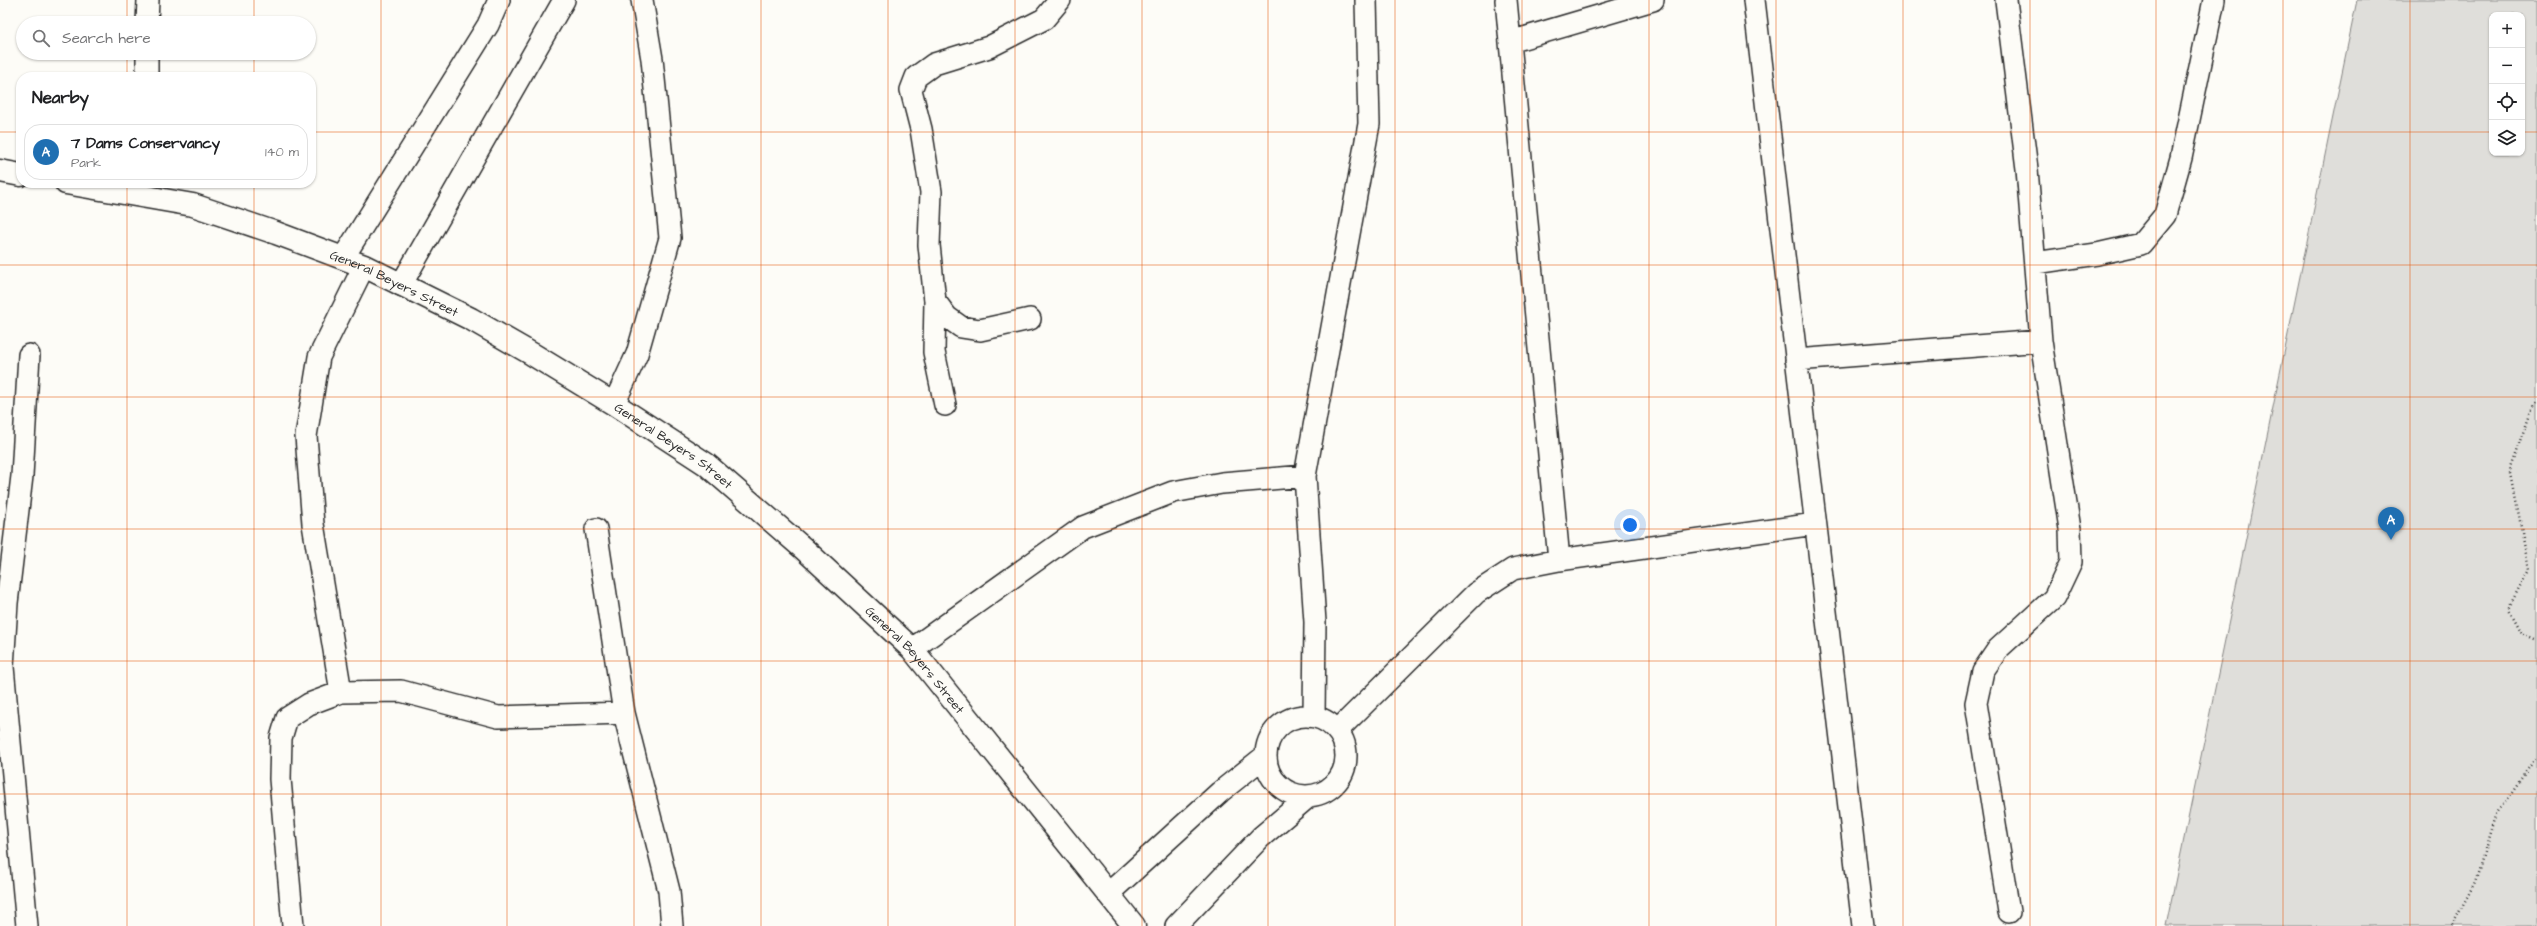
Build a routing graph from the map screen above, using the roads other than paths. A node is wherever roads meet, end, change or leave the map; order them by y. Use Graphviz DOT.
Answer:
graph roads {
  1 [pos="148,0"];
  2 [pos="499,0"];
  3 [pos="564,0"];
  4 [pos="642,0"];
  5 [pos="1060,0"];
  6 [pos="1366,0"];
  7 [pos="1506,0"];
  8 [pos="1653,0"];
  9 [pos="1754,0"];
  10 [pos="2006,0"];
  11 [pos="2214,0"];
  12 [pos="147,16"];
  13 [pos="1510,42"];
  14 [pos="147,60"];
  15 [pos="147,72"];
  16 [pos="0,171"];
  17 [pos="16,174"];
  18 [pos="95,188"];
  19 [pos="343,258"];
  20 [pos="2034,263"];
  21 [pos="364,266"];
  22 [pos="401,284"];
  23 [pos="935,301"];
  24 [pos="1030,319"];
  25 [pos="2041,341"];
  26 [pos="29,355"];
  27 [pos="1796,360"];
  28 [pos="614,404"];
  29 [pos="945,405"];
  30 [pos="1305,476"];
  31 [pos="1815,524"];
  32 [pos="596,529"];
  33 [pos="1559,560"];
  34 [pos="912,649"];
  35 [pos="340,692"];
  36 [pos="624,713"];
  37 [pos="1314,716"];
  38 [pos="1338,730"];
  39 [pos="1265,756"];
  40 [pos="1308,797"];
  41 [pos="1109,893"];
  42 [pos="2010,912"];
  43 [pos="27,926"];
  44 [pos="293,926"];
  45 [pos="672,926"];
  46 [pos="1134,926"];
  47 [pos="1176,926"];
  48 [pos="1862,926"];
  1 -- 12 [label="lane"];
  2 -- 19 [label="lane"];
  3 -- 22 [label="lane"];
  4 -- 28 [label="lane"];
  5 -- 23 [label="lane"];
  6 -- 30 [label="lane"];
  7 -- 13 [label="lane"];
  8 -- 13 [label="lane"];
  9 -- 27 [label="lane"];
  10 -- 20 [label="lane"];
  11 -- 20 [label="lane"];
  13 -- 33 [label="lane"];
  14 -- 15 [label="lane"];
  16 -- 17 [label="street"];
  18 -- 19 [label="street, General Beyers Street"];
  19 -- 21 [label="street, General Beyers Street"];
  20 -- 25 [label="lane"];
  21 -- 22 [label="street, General Beyers Street"];
  21 -- 35 [label="lane"];
  22 -- 28 [label="street, General Beyers Street"];
  23 -- 24 [label="lane"];
  23 -- 29 [label="lane"];
  25 -- 27 [label="lane"];
  25 -- 42 [label="lane"];
  26 -- 43 [label="lane"];
  27 -- 31 [label="lane"];
  28 -- 34 [label="street, General Beyers Street"];
  30 -- 34 [label="lane"];
  30 -- 37 [label="lane"];
  31 -- 33 [label="lane"];
  31 -- 48 [label="lane"];
  32 -- 36 [label="lane"];
  33 -- 38 [label="lane"];
  34 -- 41 [label="street, General Beyers Street"];
  35 -- 36 [label="lane"];
  35 -- 44 [label="lane"];
  36 -- 45 [label="lane"];
  37 -- 38 [label="lane"];
  37 -- 39 [label="lane"];
  38 -- 40 [label="lane"];
  39 -- 40 [label="lane"];
  39 -- 41 [label="lane"];
  40 -- 47 [label="lane"];
  41 -- 46 [label="street, General Beyers Street"];
}
